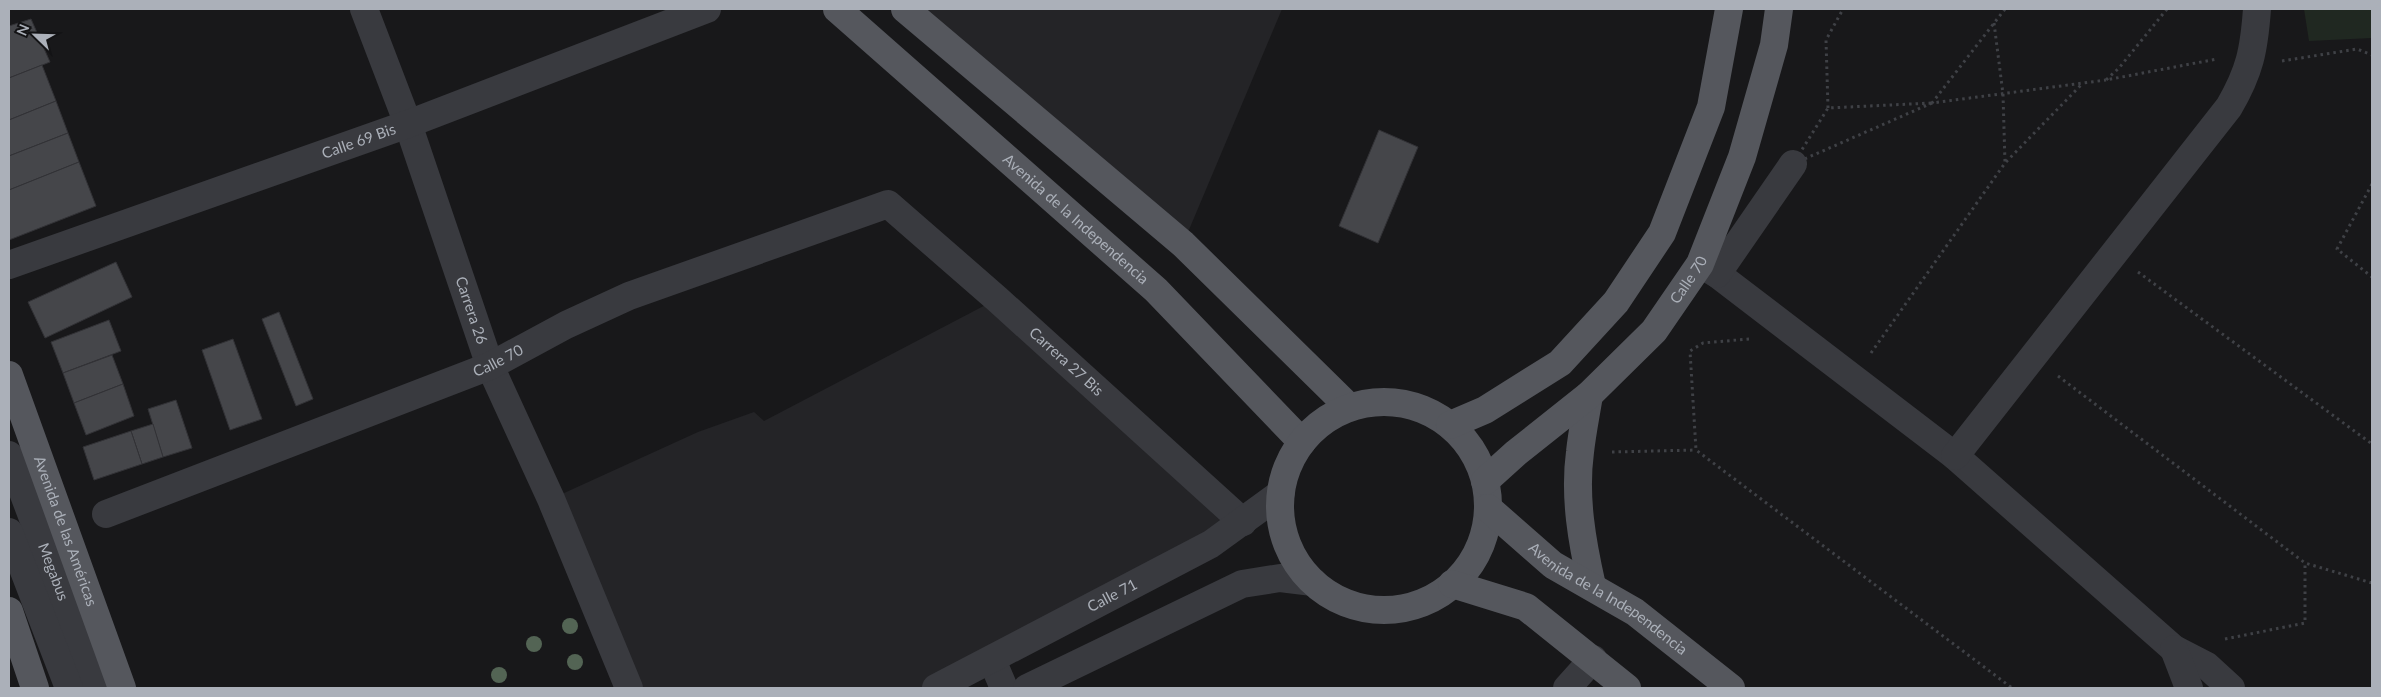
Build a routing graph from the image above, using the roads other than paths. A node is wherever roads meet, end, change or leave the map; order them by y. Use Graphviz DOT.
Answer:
graph roads {
  1 [pos="364,9"];
  2 [pos="707,9"];
  3 [pos="836,9"];
  4 [pos="905,9"];
  5 [pos="1729,9"];
  6 [pos="1779,9"];
  7 [pos="2257,9"];
  8 [pos="408,124"];
  9 [pos="1793,164"];
  10 [pos="888,204"];
  11 [pos="9,265"];
  12 [pos="1709,269"];
  13 [pos="490,366"];
  14 [pos="9,375"];
  15 [pos="1589,395"];
  16 [pos="1349,407"];
  17 [pos="1450,425"];
  18 [pos="1302,442"];
  19 [pos="9,455"];
  20 [pos="1955,456"];
  21 [pos="1281,493"];
  22 [pos="1486,495"];
  23 [pos="106,514"];
  24 [pos="1243,522"];
  25 [pos="9,532"];
  26 [pos="1313,582"];
  27 [pos="1452,584"];
  28 [pos="1592,586"];
  29 [pos="9,611"];
  30 [pos="2174,649"];
  31 [pos="992,660"];
  32 [pos="1592,660"];
  33 [pos="35,688"];
  34 [pos="68,688"];
  35 [pos="97,688"];
  36 [pos="122,688"];
  37 [pos="629,688"];
  38 [pos="936,688"];
  39 [pos="1004,688"];
  40 [pos="1028,688"];
  41 [pos="1567,688"];
  42 [pos="1627,688"];
  43 [pos="1732,688"];
  44 [pos="2189,688"];
  45 [pos="2231,688"];
  1 -- 8 [label="street, Carrera 26"];
  2 -- 8 [label="street, Calle 69 Bis"];
  3 -- 18 [label="main road, Avenida de la Independencia"];
  4 -- 16 [label="main road"];
  5 -- 17 [label="main road"];
  6 -- 12 [label="main road, Calle 70"];
  7 -- 20 [label="street"];
  8 -- 11 [label="street, Calle 69 Bis"];
  8 -- 13 [label="street, Carrera 26"];
  9 -- 12 [label="street"];
  10 -- 13 [label="street, Calle 70"];
  10 -- 24 [label="street, Carrera 27 Bis"];
  12 -- 15 [label="main road, Calle 70"];
  12 -- 20 [label="street"];
  13 -- 23 [label="street, Calle 70"];
  13 -- 37 [label="street, Carrera 26"];
  14 -- 36 [label="main road, Avenida de las Américas"];
  15 -- 22 [label="main road, Calle 70"];
  15 -- 28 [label="main road"];
  16 -- 17 [label="main road"];
  16 -- 18 [label="main road"];
  17 -- 22 [label="main road"];
  18 -- 21 [label="main road"];
  19 -- 35 [label="street, Megabus"];
  20 -- 30 [label="street"];
  21 -- 24 [label="street, Calle 71"];
  21 -- 26 [label="main road"];
  22 -- 27 [label="main road"];
  22 -- 28 [label="main road, Avenida de la Independencia"];
  24 -- 31 [label="street, Calle 71"];
  25 -- 34 [label="street, Megabus"];
  26 -- 27 [label="main road"];
  26 -- 40 [label="street"];
  27 -- 32 [label="main road"];
  28 -- 43 [label="main road, Avenida de la Independencia"];
  29 -- 33 [label="main road"];
  30 -- 44 [label="street"];
  30 -- 45 [label="street"];
  31 -- 38 [label="street, Calle 71"];
  31 -- 39 [label="street"];
  32 -- 41 [label="street"];
  32 -- 42 [label="main road"];
}
